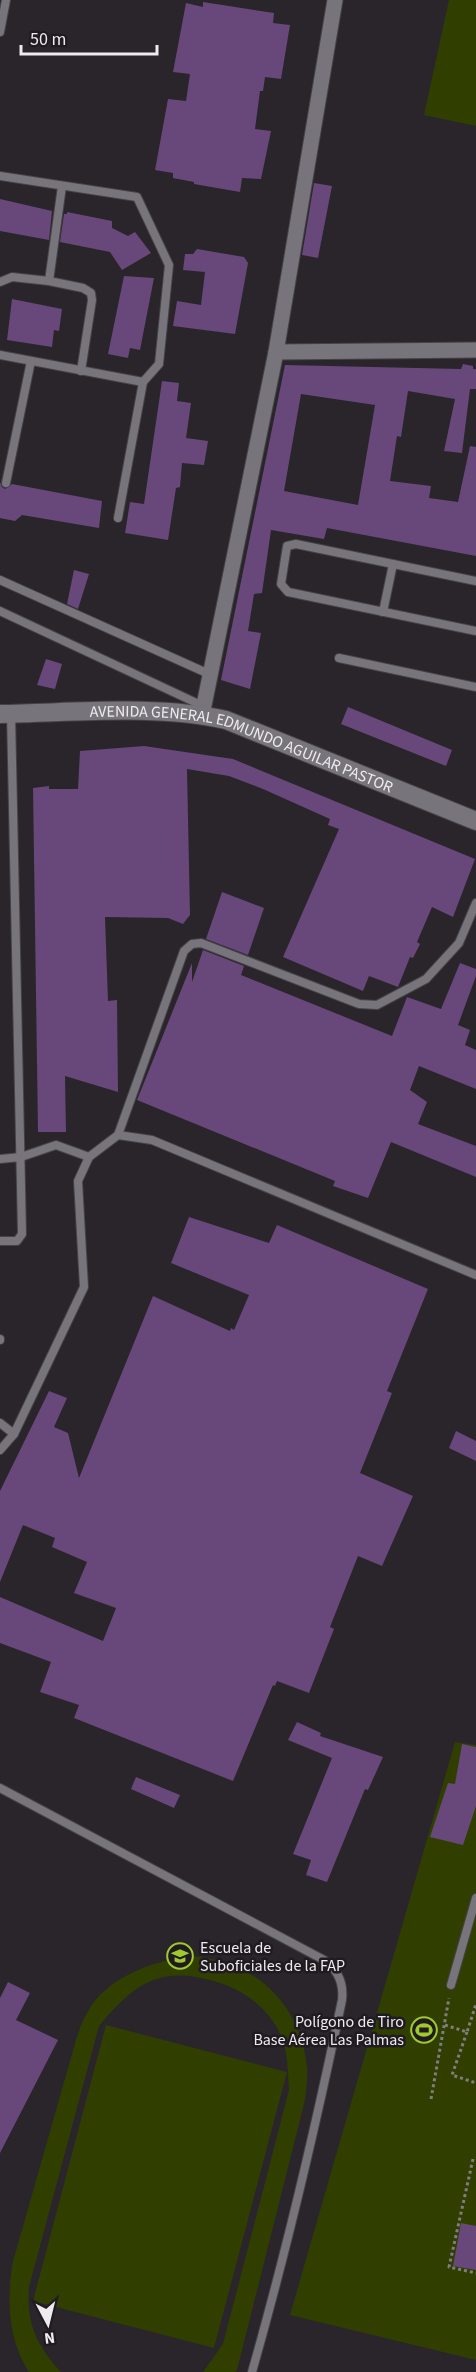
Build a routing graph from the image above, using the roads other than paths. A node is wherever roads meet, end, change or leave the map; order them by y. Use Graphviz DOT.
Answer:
graph roads {
  1 [pos="6,0"];
  2 [pos="335,0"];
  3 [pos="0,32"];
  4 [pos="0,176"];
  5 [pos="62,186"];
  6 [pos="49,281"];
  7 [pos="0,282"];
  8 [pos="476,350"];
  9 [pos="276,352"];
  10 [pos="0,355"];
  11 [pos="30,362"];
  12 [pos="81,371"];
  13 [pos="143,381"];
  14 [pos="6,483"];
  15 [pos="118,518"];
  16 [pos="393,564"];
  17 [pos="0,580"];
  18 [pos="476,581"];
  19 [pos="0,610"];
  20 [pos="382,612"];
  21 [pos="476,631"];
  22 [pos="339,657"];
  23 [pos="210,674"];
  24 [pos="476,687"];
  25 [pos="203,710"];
  26 [pos="5,714"];
  27 [pos="476,821"];
  28 [pos="476,903"];
  29 [pos="118,1135"];
  30 [pos="21,1157"];
  31 [pos="89,1157"];
  32 [pos="0,1159"];
  33 [pos="0,1241"];
  34 [pos="476,1275"];
  35 [pos="0,1423"];
  36 [pos="14,1434"];
  37 [pos="0,1450"];
  38 [pos="0,1788"];
  39 [pos="476,1898"];
  40 [pos="451,1985"];
  41 [pos="252,2372"];
  1 -- 3 [label="lane"];
  2 -- 9 [label="street"];
  4 -- 5 [label="lane"];
  5 -- 6 [label="lane"];
  5 -- 13 [label="lane"];
  6 -- 7 [label="lane"];
  6 -- 12 [label="lane"];
  8 -- 9 [label="street"];
  9 -- 23 [label="street"];
  10 -- 11 [label="lane"];
  11 -- 12 [label="lane"];
  11 -- 14 [label="lane"];
  12 -- 13 [label="lane"];
  13 -- 15 [label="lane"];
  16 -- 18 [label="lane"];
  16 -- 20 [label="lane"];
  16 -- 20 [label="lane"];
  17 -- 23 [label="lane"];
  19 -- 25 [label="lane"];
  20 -- 21 [label="lane"];
  22 -- 24 [label="lane"];
  23 -- 25 [label="street"];
  25 -- 26 [label="street, AVENIDA GENERAL EDMUNDO AGUILAR PASTOR"];
  25 -- 27 [label="street, AVENIDA GENERAL EDMUNDO AGUILAR PASTOR"];
  26 -- 30 [label="lane"];
  28 -- 29 [label="lane"];
  29 -- 31 [label="lane"];
  29 -- 34 [label="lane"];
  30 -- 31 [label="lane"];
  30 -- 32 [label="lane"];
  30 -- 33 [label="lane"];
  31 -- 36 [label="lane"];
  35 -- 36 [label="lane"];
  36 -- 37 [label="lane"];
  38 -- 41 [label="lane"];
  39 -- 40 [label="lane"];
}
